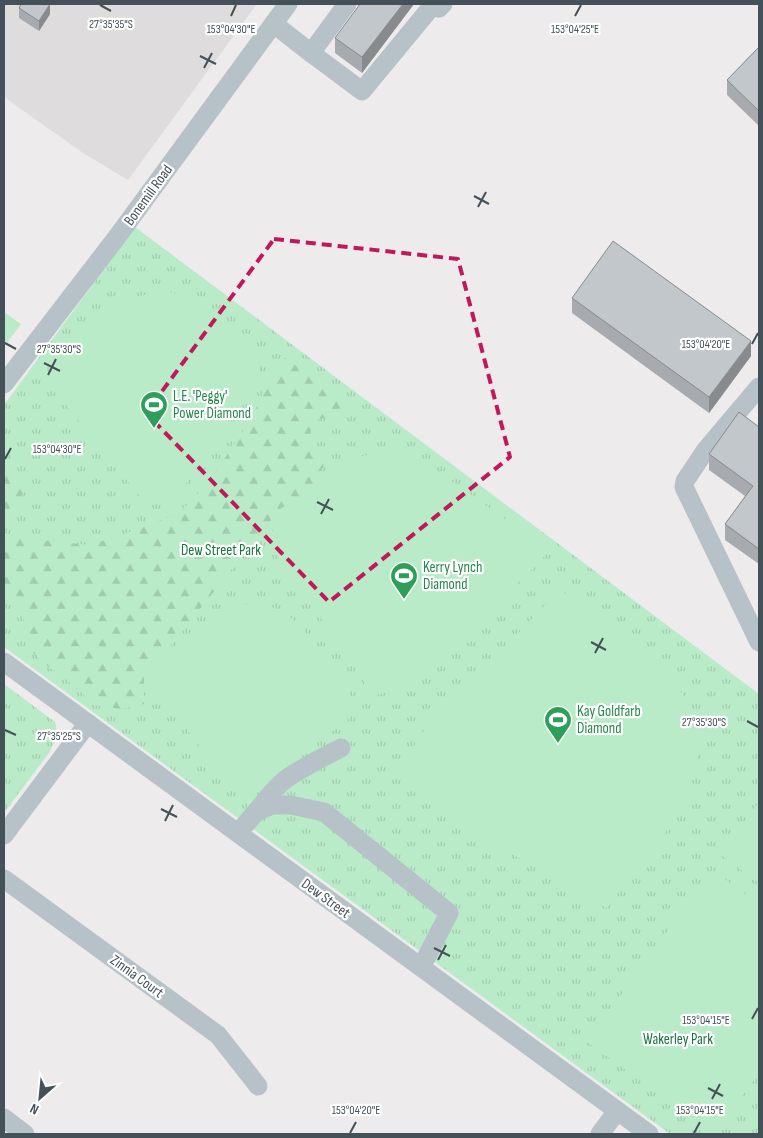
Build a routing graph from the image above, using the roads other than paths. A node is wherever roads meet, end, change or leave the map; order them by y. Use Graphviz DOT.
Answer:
graph roads {
  1 [pos="288,4"];
  2 [pos="347,4"];
  3 [pos="444,4"];
  4 [pos="274,24"];
  5 [pos="311,53"];
  6 [pos="4,384"];
  7 [pos="759,387"];
  8 [pos="759,642"];
  9 [pos="4,662"];
  10 [pos="88,724"];
  11 [pos="341,748"];
  12 [pos="256,812"];
  13 [pos="238,834"];
  14 [pos="4,835"];
  15 [pos="4,878"];
  16 [pos="420,966"];
  17 [pos="258,1086"];
  18 [pos="617,1111"];
  19 [pos="4,1118"];
  20 [pos="25,1134"];
  21 [pos="600,1134"];
  22 [pos="649,1134"];
  1 -- 4 [label="street, Bonemill Road"];
  2 -- 5 [label="street"];
  3 -- 5 [label="street"];
  4 -- 5 [label="street"];
  4 -- 6 [label="street, Bonemill Road"];
  7 -- 8 [label="street"];
  9 -- 10 [label="street, Dew Street"];
  10 -- 13 [label="street, Dew Street"];
  10 -- 14 [label="street"];
  11 -- 12 [label="street"];
  12 -- 13 [label="street"];
  12 -- 16 [label="street"];
  13 -- 16 [label="street, Dew Street"];
  15 -- 17 [label="street, Zinnia Court"];
  16 -- 18 [label="street, Dew Street"];
  18 -- 21 [label="street"];
  18 -- 22 [label="street, Dew Street"];
  19 -- 20 [label="street"];
}
